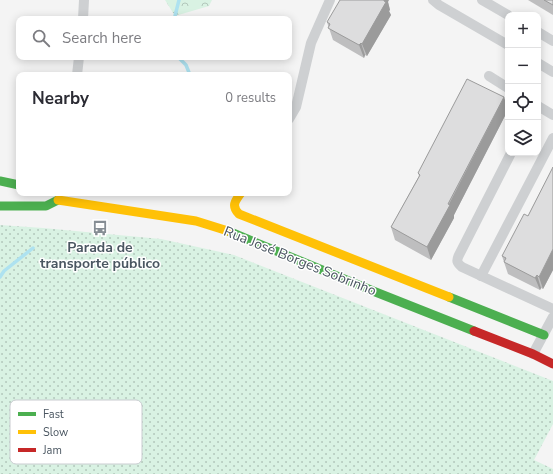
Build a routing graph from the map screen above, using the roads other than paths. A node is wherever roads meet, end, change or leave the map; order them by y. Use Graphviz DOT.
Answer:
graph roads {
  1 [pos="84,0"];
  2 [pos="330,0"];
  3 [pos="434,0"];
  4 [pos="482,0"];
  5 [pos="505,13"];
  6 [pos="83,16"];
  7 [pos="541,34"];
  8 [pos="553,41"];
  9 [pos="505,44"];
  10 [pos="79,60"];
  11 [pos="541,65"];
  12 [pos="77,72"];
  13 [pos="553,72"];
  14 [pos="489,76"];
  15 [pos="505,86"];
  16 [pos="541,108"];
  17 [pos="292,114"];
  18 [pos="553,115"];
  19 [pos="553,138"];
  20 [pos="509,156"];
  21 [pos="0,181"];
  22 [pos="16,184"];
  23 [pos="59,196"];
  24 [pos="239,196"];
  25 [pos="0,206"];
  26 [pos="481,276"];
  27 [pos="553,309"];
  28 [pos="553,317"];
  29 [pos="544,335"];
  30 [pos="533,354"];
  31 [pos="553,364"];
  1 -- 6 [label="street"];
  2 -- 17 [label="street"];
  3 -- 9 [label="street"];
  4 -- 5 [label="street"];
  7 -- 8 [label="street"];
  10 -- 12 [label="street"];
  11 -- 13 [label="street"];
  14 -- 15 [label="street"];
  16 -- 18 [label="street"];
  19 -- 26 [label="street"];
  20 -- 26 [label="street"];
  21 -- 22 [label="street"];
  23 -- 25 [label="street"];
  23 -- 30 [label="street, Rua José Borges Sobrinho"];
  24 -- 29 [label="street"];
  26 -- 27 [label="street"];
  28 -- 29 [label="street"];
  29 -- 30 [label="street"];
  30 -- 31 [label="street, Rua José Borges Sobrinho"];
}
